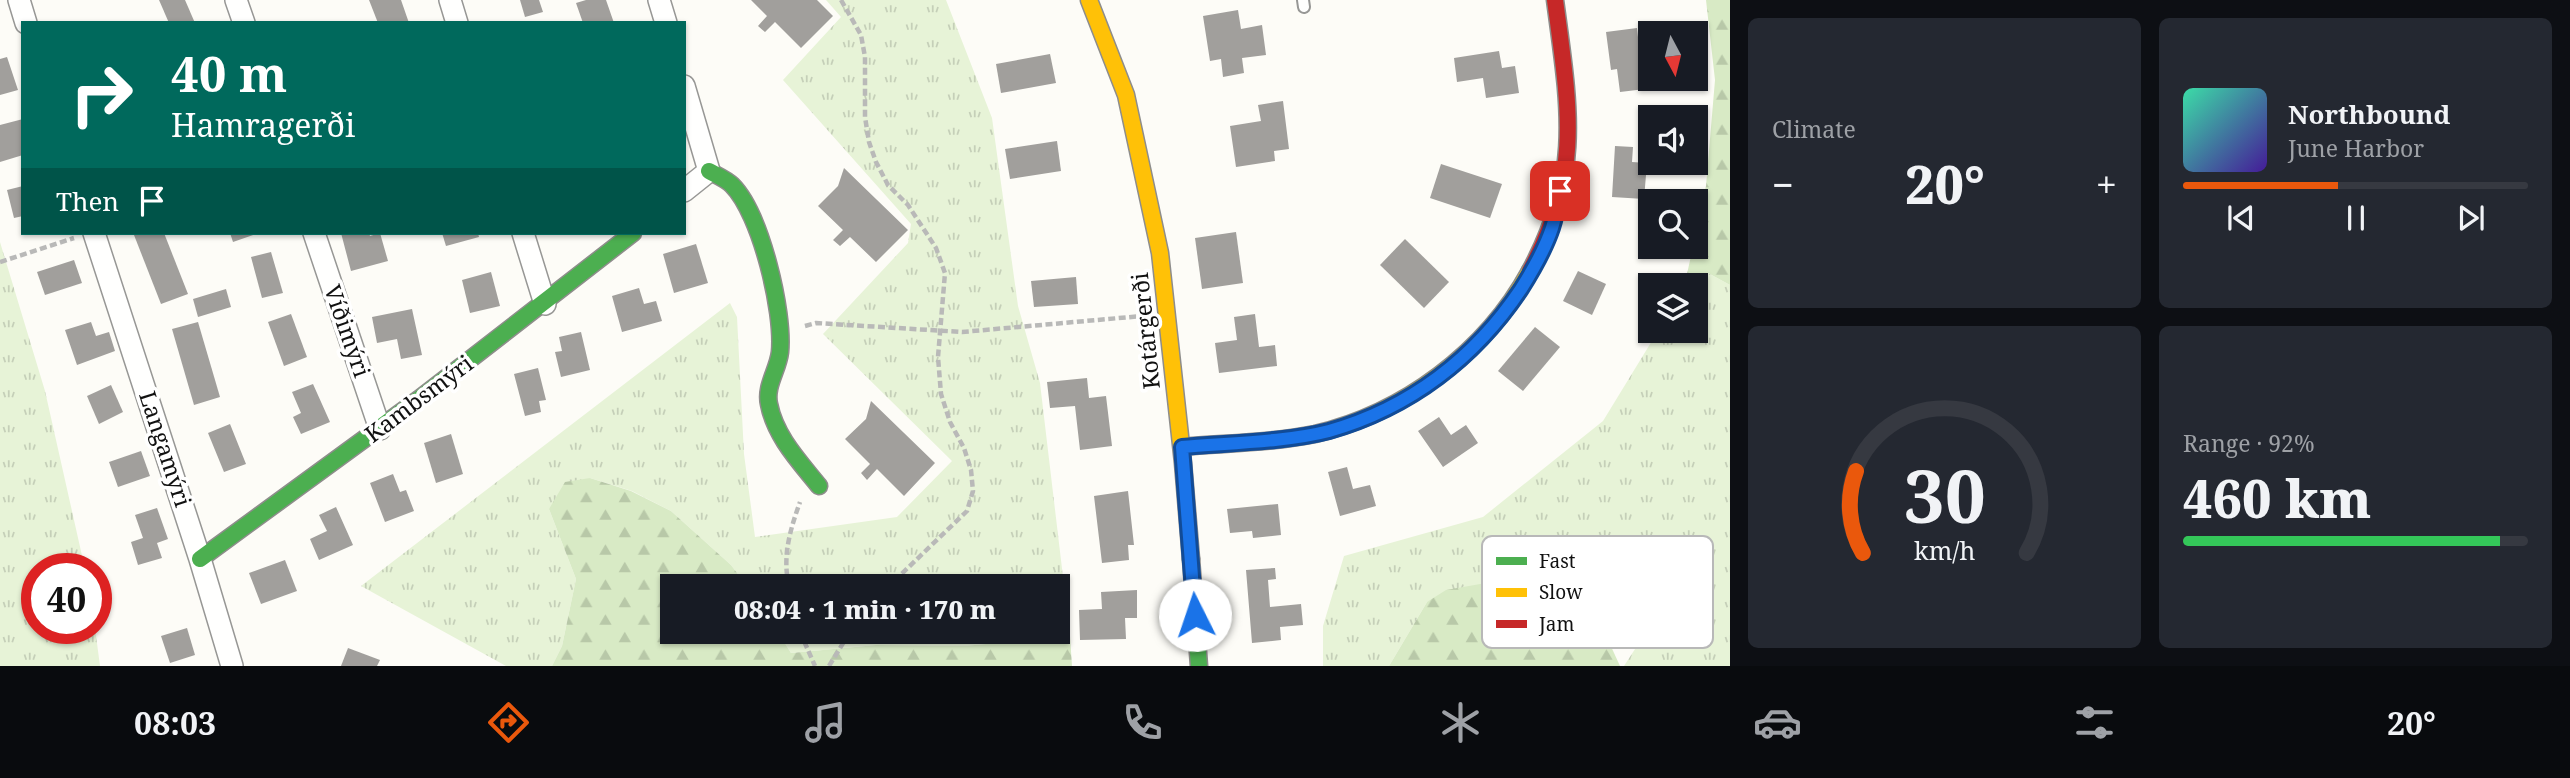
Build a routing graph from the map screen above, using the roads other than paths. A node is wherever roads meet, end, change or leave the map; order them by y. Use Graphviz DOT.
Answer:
graph roads {
  1 [pos="19,0"];
  2 [pos="236,0"];
  3 [pos="450,0"];
  4 [pos="659,0"];
  5 [pos="1089,0"];
  6 [pos="1555,0"];
  7 [pos="25,21"];
  8 [pos="243,21"];
  9 [pos="456,21"];
  10 [pos="665,21"];
  11 [pos="686,93"];
  12 [pos="709,171"];
  13 [pos="686,189"];
  14 [pos="87,235"];
  15 [pos="315,235"];
  16 [pos="524,235"];
  17 [pos="631,235"];
  18 [pos="545,304"];
  19 [pos="380,429"];
  20 [pos="1182,447"];
  21 [pos="819,486"];
  22 [pos="200,559"];
  23 [pos="232,666"];
  24 [pos="1199,666"];
  1 -- 7 [label="street"];
  2 -- 8 [label="street"];
  3 -- 9 [label="street"];
  4 -- 10 [label="street"];
  5 -- 20 [label="street, Kotárgerði"];
  6 -- 20 [label="street"];
  11 -- 12 [label="street"];
  12 -- 13 [label="street"];
  12 -- 21 [label="street"];
  14 -- 22 [label="street, Langamýri"];
  15 -- 19 [label="street, Víðimýri"];
  16 -- 18 [label="street"];
  17 -- 18 [label="street, Kambsmýri"];
  18 -- 19 [label="street, Kambsmýri"];
  19 -- 22 [label="street, Kambsmýri"];
  20 -- 24 [label="street, Kotárgerði"];
  22 -- 23 [label="street, Langamýri"];
}
